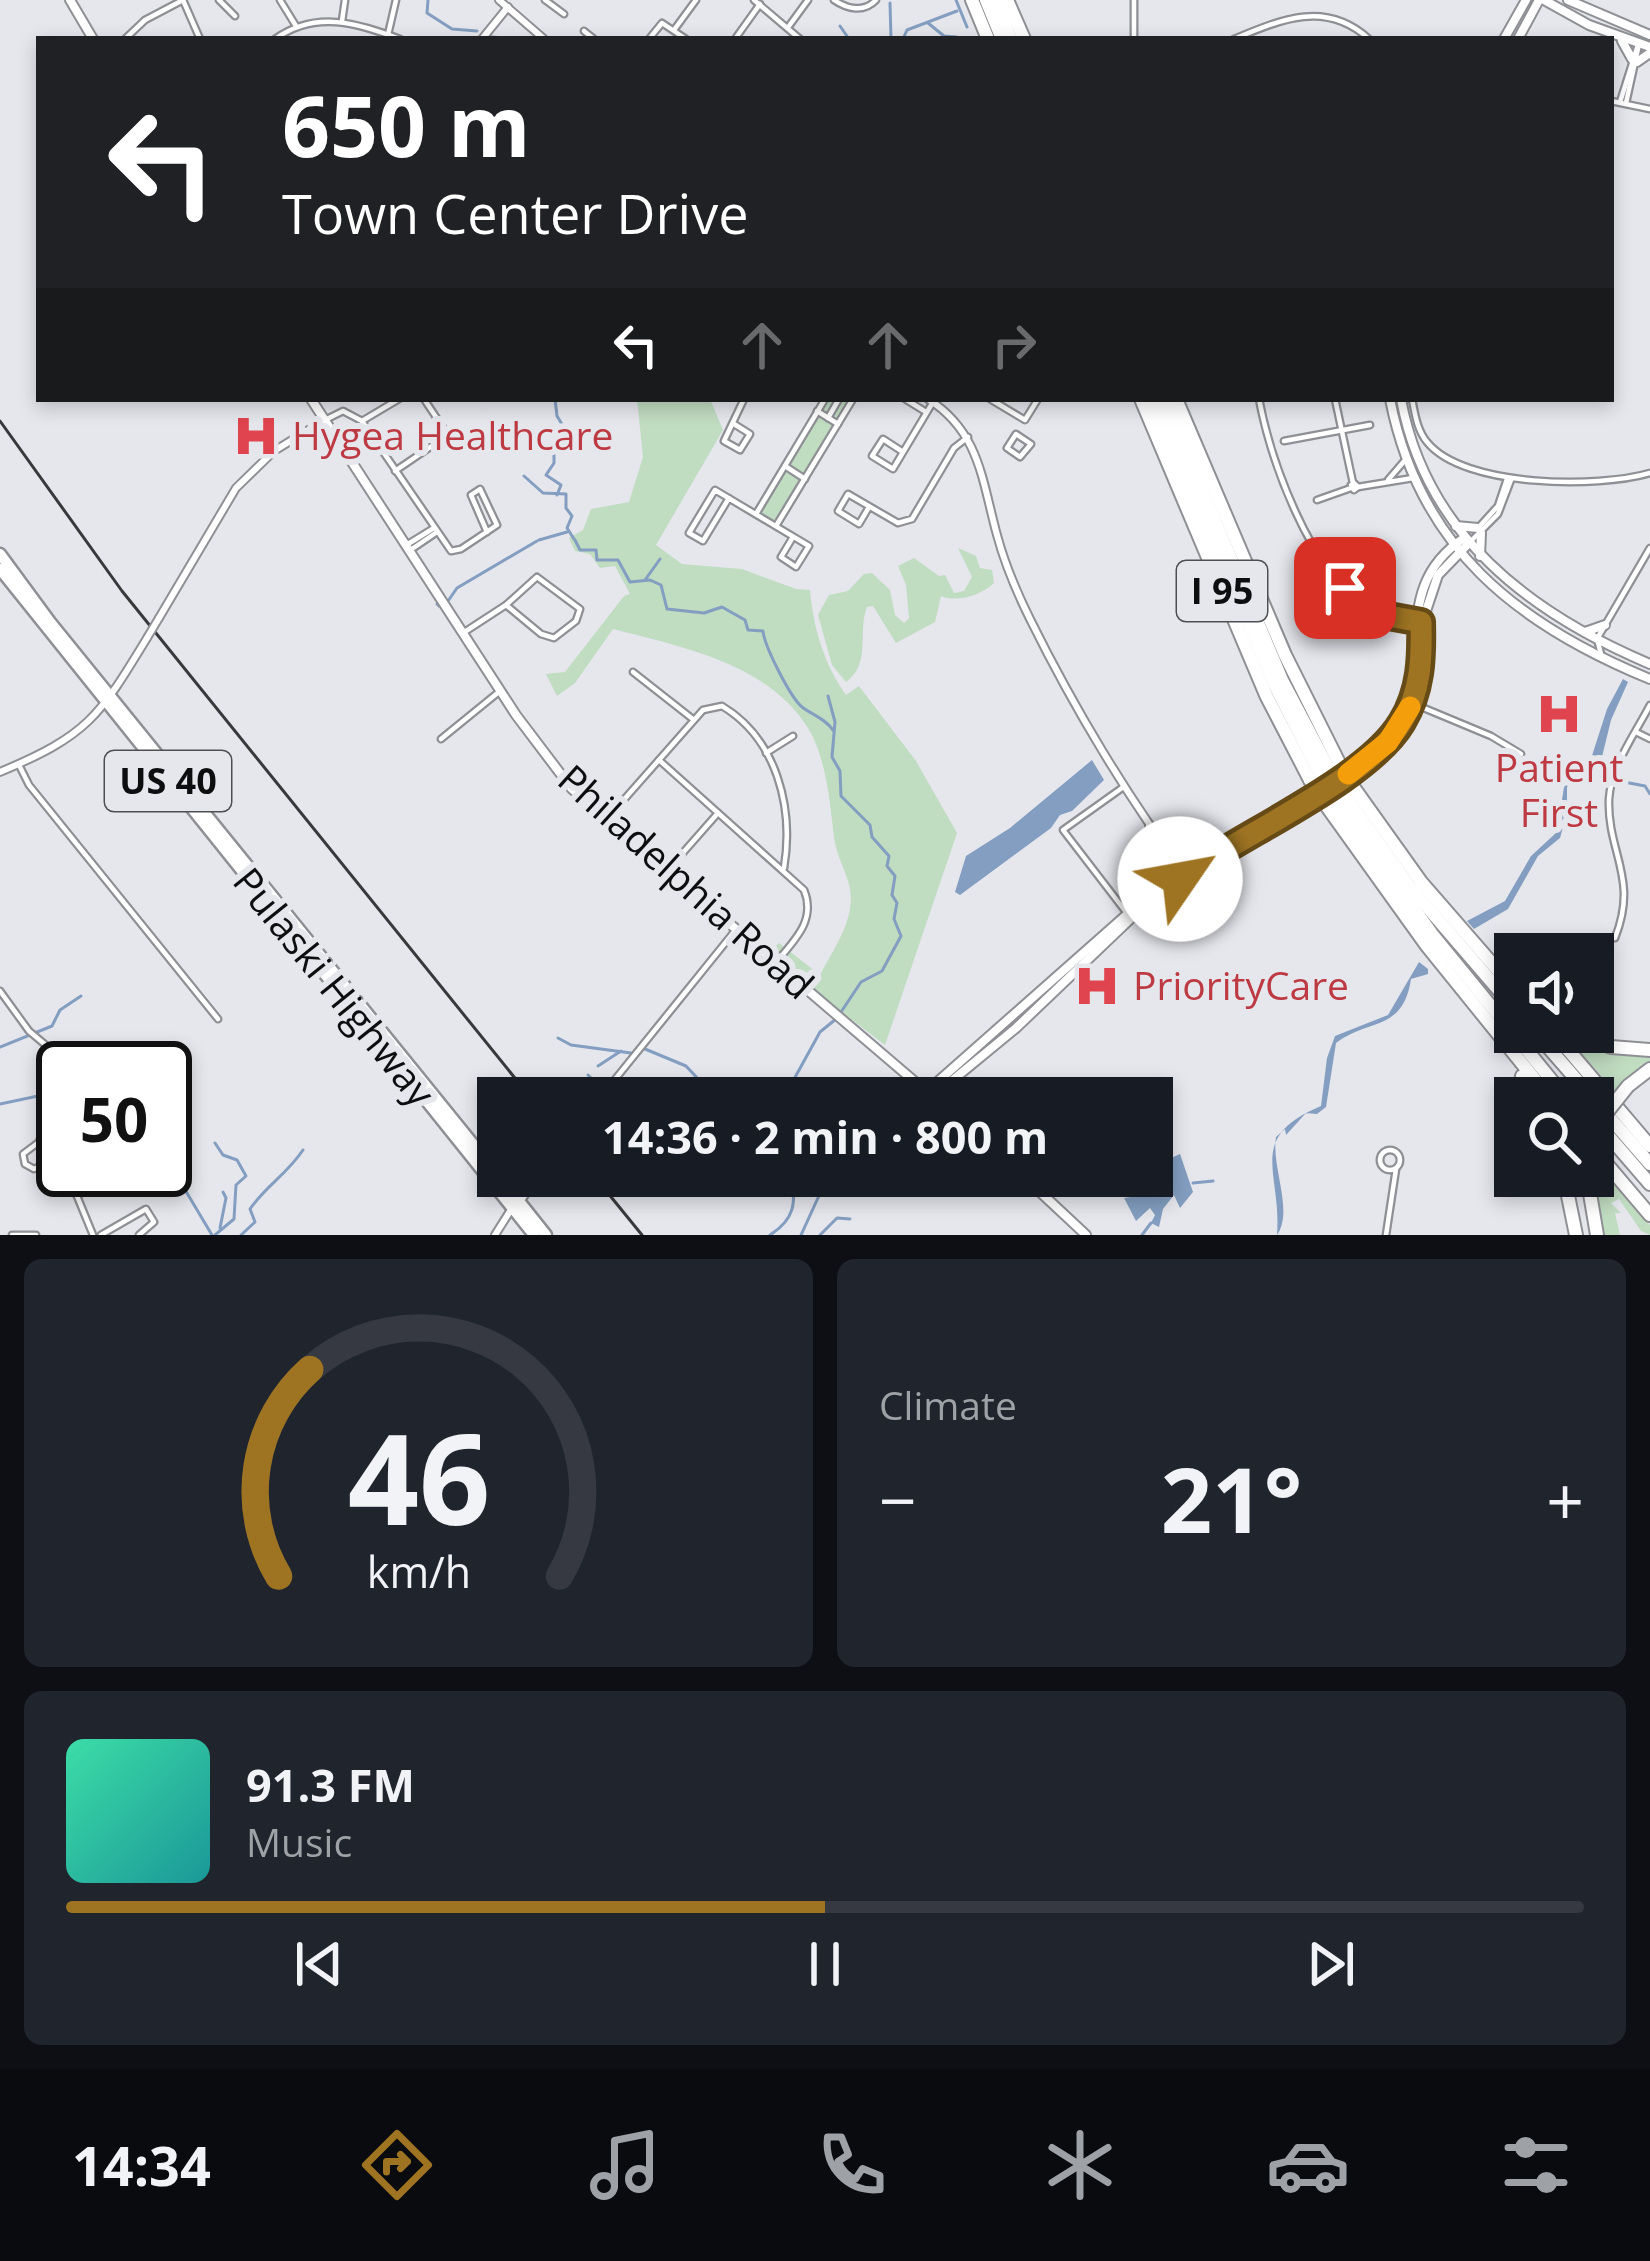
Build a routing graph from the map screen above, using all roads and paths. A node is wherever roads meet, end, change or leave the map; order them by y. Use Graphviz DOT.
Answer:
graph roads {
  1 [pos="70,0"];
  2 [pos="183,0"];
  3 [pos="219,0"];
  4 [pos="280,0"];
  5 [pos="345,0"];
  6 [pos="396,0"];
  7 [pos="499,0"];
  8 [pos="545,0"];
  9 [pos="696,0"];
  10 [pos="808,0"];
  11 [pos="834,0"];
  12 [pos="876,0"];
  13 [pos="972,0"];
  14 [pos="986,0"];
  15 [pos="995,0"];
  16 [pos="1007,0"];
  17 [pos="1134,0"];
  18 [pos="1542,0"];
  19 [pos="1568,0"];
  20 [pos="757,2"];
  21 [pos="510,3"];
  22 [pos="1522,3"];
  23 [pos="1565,13"];
  24 [pos="563,14"];
  25 [pos="235,16"];
  26 [pos="1530,16"];
  27 [pos="342,21"];
  28 [pos="296,26"];
  29 [pos="789,26"];
  30 [pos="674,30"];
  31 [pos="584,31"];
  32 [pos="1646,34"];
  33 [pos="91,36"];
  34 [pos="127,36"];
  35 [pos="199,36"];
  36 [pos="280,36"];
  37 [pos="385,36"];
  38 [pos="388,36"];
  39 [pos="484,36"];
  40 [pos="541,36"];
  41 [pos="590,36"];
  42 [pos="651,36"];
  43 [pos="682,36"];
  44 [pos="736,36"];
  45 [pos="797,36"];
  46 [pos="987,36"];
  47 [pos="1001,36"];
  48 [pos="1010,36"];
  49 [pos="1023,36"];
  50 [pos="1134,36"];
  51 [pos="1241,36"];
  52 [pos="1365,36"];
  53 [pos="1506,36"];
  54 [pos="1520,36"];
  55 [pos="1616,36"];
  56 [pos="1639,44"];
  57 [pos="1650,50"];
  58 [pos="1634,60"];
  59 [pos="1629,89"];
  60 [pos="1614,102"];
  61 [pos="1623,103"];
  62 [pos="1647,108"];
  63 [pos="313,402"];
  64 [pos="393,402"];
  65 [pos="426,402"];
  66 [pos="742,402"];
  67 [pos="823,402"];
  68 [pos="837,402"];
  69 [pos="851,402"];
  70 [pos="910,402"];
  71 [pos="932,402"];
  72 [pos="935,402"];
  73 [pos="995,402"];
  74 [pos="1036,402"];
  75 [pos="1142,402"];
  76 [pos="1155,402"];
  77 [pos="1165,402"];
  78 [pos="1177,402"];
  79 [pos="1260,402"];
  80 [pos="1335,402"];
  81 [pos="1391,402"];
  82 [pos="1403,402"];
  83 [pos="1413,402"];
  84 [pos="818,411"];
  85 [pos="927,412"];
  86 [pos="828,418"];
  87 [pos="1025,420"];
  88 [pos="323,421"];
  89 [pos="362,422"];
  90 [pos="734,424"];
  91 [pos="838,424"];
  92 [pos="1370,425"];
  93 [pos="1338,430"];
  94 [pos="1016,434"];
  95 [pos="968,437"];
  96 [pos="1284,441"];
  97 [pos="903,452"];
  98 [pos="1406,459"];
  99 [pos="784,466"];
  100 [pos="395,471"];
  101 [pos="1488,473"];
  102 [pos="1650,473"];
  103 [pos="805,478"];
  104 [pos="1413,478"];
  105 [pos="1509,479"];
  106 [pos="1388,480"];
  107 [pos="1528,481"];
  108 [pos="1354,486"];
  109 [pos="729,498"];
  110 [pos="1317,500"];
  111 [pos="1503,500"];
  112 [pos="869,507"];
  113 [pos="1432,512"];
  114 [pos="756,514"];
  115 [pos="1454,525"];
  116 [pos="776,526"];
  117 [pos="435,530"];
  118 [pos="1480,530"];
  119 [pos="487,532"];
  120 [pos="794,537"];
  121 [pos="1461,545"];
  122 [pos="1650,548"];
  123 [pos="406,549"];
  124 [pos="0,554"];
  125 [pos="1480,557"];
  126 [pos="1438,567"];
  127 [pos="0,569"];
  128 [pos="1474,569"];
  129 [pos="1532,602"];
  130 [pos="506,605"];
  131 [pos="1419,622"];
  132 [pos="1605,626"];
  133 [pos="1585,632"];
  134 [pos="463,633"];
  135 [pos="1598,639"];
  136 [pos="1606,658"];
  137 [pos="633,671"];
  138 [pos="1650,672"];
  139 [pos="1650,689"];
  140 [pos="500,691"];
  141 [pos="109,701"];
  142 [pos="1410,702"];
  143 [pos="1650,705"];
  144 [pos="694,720"];
  145 [pos="1636,732"];
  146 [pos="793,736"];
  147 [pos="441,739"];
  148 [pos="1650,739"];
  149 [pos="766,753"];
  150 [pos="1521,754"];
  151 [pos="659,760"];
  152 [pos="19,764"];
  153 [pos="0,772"];
  154 [pos="1324,772"];
  155 [pos="1128,787"];
  156 [pos="1337,792"];
  157 [pos="719,812"];
  158 [pos="606,820"];
  159 [pos="784,868"];
  160 [pos="666,872"];
  161 [pos="1181,874"];
  162 [pos="1126,912"];
  163 [pos="734,932"];
  164 [pos="1432,934"];
  165 [pos="1615,938"];
  166 [pos="774,965"];
  167 [pos="1494,965"];
  168 [pos="1494,987"];
  169 [pos="2,997"];
  170 [pos="1471,1001"];
  171 [pos="1494,1003"];
  172 [pos="218,1019"];
  173 [pos="41,1041"];
  174 [pos="1614,1047"];
  175 [pos="1650,1050"];
  176 [pos="1539,1053"];
  177 [pos="1551,1053"];
  178 [pos="1571,1053"];
  179 [pos="1650,1070"];
  180 [pos="958,1075"];
  181 [pos="617,1077"];
  182 [pos="907,1077"];
  183 [pos="950,1077"];
  184 [pos="955,1077"];
  185 [pos="1522,1077"];
  186 [pos="1533,1077"];
  187 [pos="1549,1077"];
  188 [pos="1561,1077"];
  189 [pos="1592,1077"];
  190 [pos="1614,1101"];
  191 [pos="1614,1103"];
  192 [pos="1614,1104"];
  193 [pos="1650,1135"];
  194 [pos="1614,1138"];
  195 [pos="36,1142"];
  196 [pos="1650,1146"];
  197 [pos="477,1150"];
  198 [pos="1614,1154"];
  199 [pos="1650,1164"];
  200 [pos="36,1168"];
  201 [pos="1396,1168"];
  202 [pos="1384,1169"];
  203 [pos="1614,1171"];
  204 [pos="1650,1180"];
  205 [pos="1390,1190"];
  206 [pos="1650,1196"];
  207 [pos="78,1197"];
  208 [pos="511,1197"];
  209 [pos="522,1197"];
  210 [pos="1045,1197"];
  211 [pos="1569,1197"];
  212 [pos="1591,1197"];
  213 [pos="516,1205"];
  214 [pos="1650,1215"];
  215 [pos="12,1235"];
  216 [pos="35,1235"];
  217 [pos="97,1235"];
  218 [pos="139,1235"];
  219 [pos="495,1235"];
  220 [pos="534,1235"];
  221 [pos="546,1235"];
  222 [pos="1085,1235"];
  223 [pos="1386,1235"];
  224 [pos="1578,1235"];
  225 [pos="1597,1235"];
  1 -- 33 [label="main road"];
  2 -- 34 [label="street"];
  2 -- 35 [label="street"];
  3 -- 25 [label="street"];
  4 -- 28 [label="street"];
  5 -- 27 [label="street"];
  6 -- 38 [label="street"];
  7 -- 21 [label="street"];
  8 -- 24 [label="street"];
  9 -- 30 [label="street"];
  10 -- 29 [label="street"];
  11 -- 12 [label="street"];
  13 -- 46 [label="highway"];
  14 -- 47 [label="highway"];
  15 -- 48 [label="highway"];
  16 -- 49 [label="highway"];
  17 -- 50 [label="street"];
  18 -- 23 [label="main road"];
  18 -- 26 [label="main road"];
  19 -- 32 [label="main road"];
  20 -- 29 [label="street"];
  20 -- 44 [label="street"];
  21 -- 39 [label="street"];
  21 -- 40 [label="street"];
  22 -- 53 [label="main road"];
  23 -- 26 [label="main road"];
  23 -- 55 [label="main road"];
  26 -- 54 [label="main road"];
  27 -- 28 [label="street"];
  27 -- 37 [label="street"];
  28 -- 36 [label="street"];
  29 -- 45 [label="street"];
  30 -- 42 [label="street"];
  30 -- 43 [label="street"];
  31 -- 41 [label="street"];
  32 -- 56 [label="street"];
  51 -- 52 [label="street"];
  55 -- 56 [label="main road"];
  55 -- 58 [label="main road"];
  56 -- 57 [label="main road"];
  56 -- 58 [label="street"];
  57 -- 58 [label="main road"];
  58 -- 59 [label="street"];
  58 -- 61 [label="street"];
  59 -- 61 [label="street"];
  59 -- 62 [label="street"];
  60 -- 61 [label="street"];
  61 -- 62 [label="street"];
  63 -- 88 [label="main road, Philadelphia Road"];
  64 -- 89 [label="street"];
  65 -- 100 [label="street"];
  66 -- 90 [label="street"];
  67 -- 84 [label="street"];
  68 -- 86 [label="street"];
  69 -- 91 [label="street"];
  70 -- 85 [label="street"];
  71 -- 85 [label="street"];
  72 -- 95 [label="street"];
  73 -- 87 [label="street"];
  74 -- 87 [label="street"];
  75 -- 154 [label="highway, I 95"];
  76 -- 154 [label="highway"];
  77 -- 154 [label="highway"];
  78 -- 154 [label="highway, I 95"];
  79 -- 131 [label="street"];
  80 -- 93 [label="street"];
  81 -- 98 [label="main road"];
  82 -- 115 [label="main road"];
  83 -- 101 [label="street"];
  84 -- 86 [label="street"];
  84 -- 99 [label="street"];
  85 -- 97 [label="street"];
  86 -- 91 [label="street"];
  87 -- 94 [label="street"];
  88 -- 89 [label="street"];
  88 -- 123 [label="main road, Philadelphia Road"];
  88 -- 141 [label="street, bridge"];
  89 -- 100 [label="street"];
  90 -- 90 [label="street"];
  91 -- 103 [label="street"];
  92 -- 93 [label="street"];
  93 -- 96 [label="street"];
  93 -- 108 [label="street"];
  95 -- 112 [label="street"];
  95 -- 155 [label="street"];
  97 -- 97 [label="street"];
  98 -- 104 [label="main road"];
  98 -- 106 [label="street"];
  99 -- 103 [label="street"];
  99 -- 114 [label="street"];
  100 -- 117 [label="street"];
  101 -- 105 [label="street"];
  101 -- 111 [label="street"];
  102 -- 107 [label="street"];
  103 -- 116 [label="street"];
  104 -- 106 [label="street"];
  104 -- 113 [label="main road"];
  105 -- 107 [label="street"];
  105 -- 111 [label="street"];
  106 -- 108 [label="street"];
  107 -- 111 [label="street"];
  108 -- 110 [label="street"];
  109 -- 109 [label="street"];
  109 -- 114 [label="street"];
  111 -- 118 [label="street"];
  112 -- 112 [label="street"];
  113 -- 121 [label="main road"];
  113 -- 126 [label="main road"];
  114 -- 116 [label="street"];
  115 -- 118 [label="main road"];
  115 -- 121 [label="main road"];
  116 -- 120 [label="street"];
  117 -- 119 [label="street"];
  117 -- 123 [label="street"];
  118 -- 121 [label="street"];
  118 -- 125 [label="main road"];
  119 -- 119 [label="street"];
  120 -- 120 [label="street"];
  121 -- 125 [label="main road"];
  121 -- 126 [label="main road"];
  121 -- 128 [label="main road"];
  121 -- 129 [label="main road"];
  122 -- 132 [label="street"];
  123 -- 134 [label="main road, Philadelphia Road"];
  124 -- 141 [label="highway, Pulaski Highway / US 40"];
  125 -- 129 [label="main road"];
  126 -- 128 [label="main road"];
  126 -- 131 [label="main road"];
  127 -- 141 [label="highway, Pulaski Highway / US 40"];
  128 -- 136 [label="main road"];
  129 -- 133 [label="main road"];
  130 -- 130 [label="street"];
  130 -- 134 [label="street"];
  131 -- 142 [label="main road"];
  132 -- 133 [label="main road"];
  132 -- 135 [label="street"];
  133 -- 135 [label="main road"];
  134 -- 140 [label="main road, Philadelphia Road"];
  135 -- 136 [label="street"];
  135 -- 138 [label="main road"];
  136 -- 138 [label="main road"];
  136 -- 139 [label="main road"];
  137 -- 144 [label="street"];
  140 -- 147 [label="street"];
  140 -- 158 [label="main road, Philadelphia Road"];
  141 -- 152 [label="street"];
  141 -- 197 [label="highway, Pulaski Highway / US 40"];
  141 -- 213 [label="highway, Pulaski Highway / US 40"];
  142 -- 150 [label="street"];
  142 -- 161 [label="main road"];
  143 -- 145 [label="street"];
  144 -- 149 [label="street"];
  144 -- 151 [label="street"];
  145 -- 148 [label="street"];
  145 -- 165 [label="street"];
  146 -- 149 [label="street"];
  149 -- 159 [label="street"];
  151 -- 157 [label="street"];
  151 -- 158 [label="street"];
  152 -- 153 [label="street"];
  152 -- 172 [label="street"];
  154 -- 156 [label="highway, I 95, bridge"];
  154 -- 156 [label="highway, I 95, bridge"];
  155 -- 161 [label="street"];
  155 -- 162 [label="street"];
  156 -- 164 [label="highway"];
  156 -- 167 [label="highway, I 95"];
  156 -- 168 [label="highway"];
  156 -- 170 [label="highway, I 95"];
  157 -- 159 [label="street"];
  157 -- 160 [label="street"];
  158 -- 160 [label="main road, Philadelphia Road"];
  159 -- 166 [label="street"];
  160 -- 163 [label="main road, Philadelphia Road"];
  161 -- 162 [label="main road"];
  161 -- 180 [label="main road"];
  162 -- 183 [label="main road"];
  163 -- 166 [label="main road, Philadelphia Road"];
  163 -- 181 [label="street"];
  164 -- 171 [label="highway"];
  164 -- 187 [label="highway"];
  166 -- 182 [label="main road, Philadelphia Road"];
  169 -- 173 [label="street"];
  170 -- 185 [label="highway"];
  170 -- 186 [label="highway, I 95"];
  174 -- 175 [label="highway"];
  176 -- 188 [label="highway"];
  177 -- 199 [label="highway"];
  178 -- 189 [label="highway"];
  179 -- 192 [label="highway, bridge"];
  180 -- 184 [label="main road"];
  190 -- 193 [label="highway"];
  191 -- 196 [label="highway"];
  194 -- 204 [label="highway"];
  195 -- 200 [label="street"];
  198 -- 206 [label="highway"];
  201 -- 202 [label="street"];
  201 -- 202 [label="street"];
  201 -- 205 [label="street"];
  202 -- 205 [label="street"];
  203 -- 214 [label="highway"];
  205 -- 223 [label="street"];
  207 -- 217 [label="street"];
  208 -- 213 [label="highway, Pulaski Highway / US 40"];
  209 -- 213 [label="street"];
  210 -- 222 [label="main road"];
  211 -- 224 [label="highway"];
  212 -- 225 [label="highway"];
  213 -- 219 [label="street"];
  213 -- 220 [label="highway, Pulaski Highway / US 40"];
  213 -- 221 [label="highway, Pulaski Highway / US 40"];
  215 -- 216 [label="street"];
  217 -- 218 [label="street"];
}
